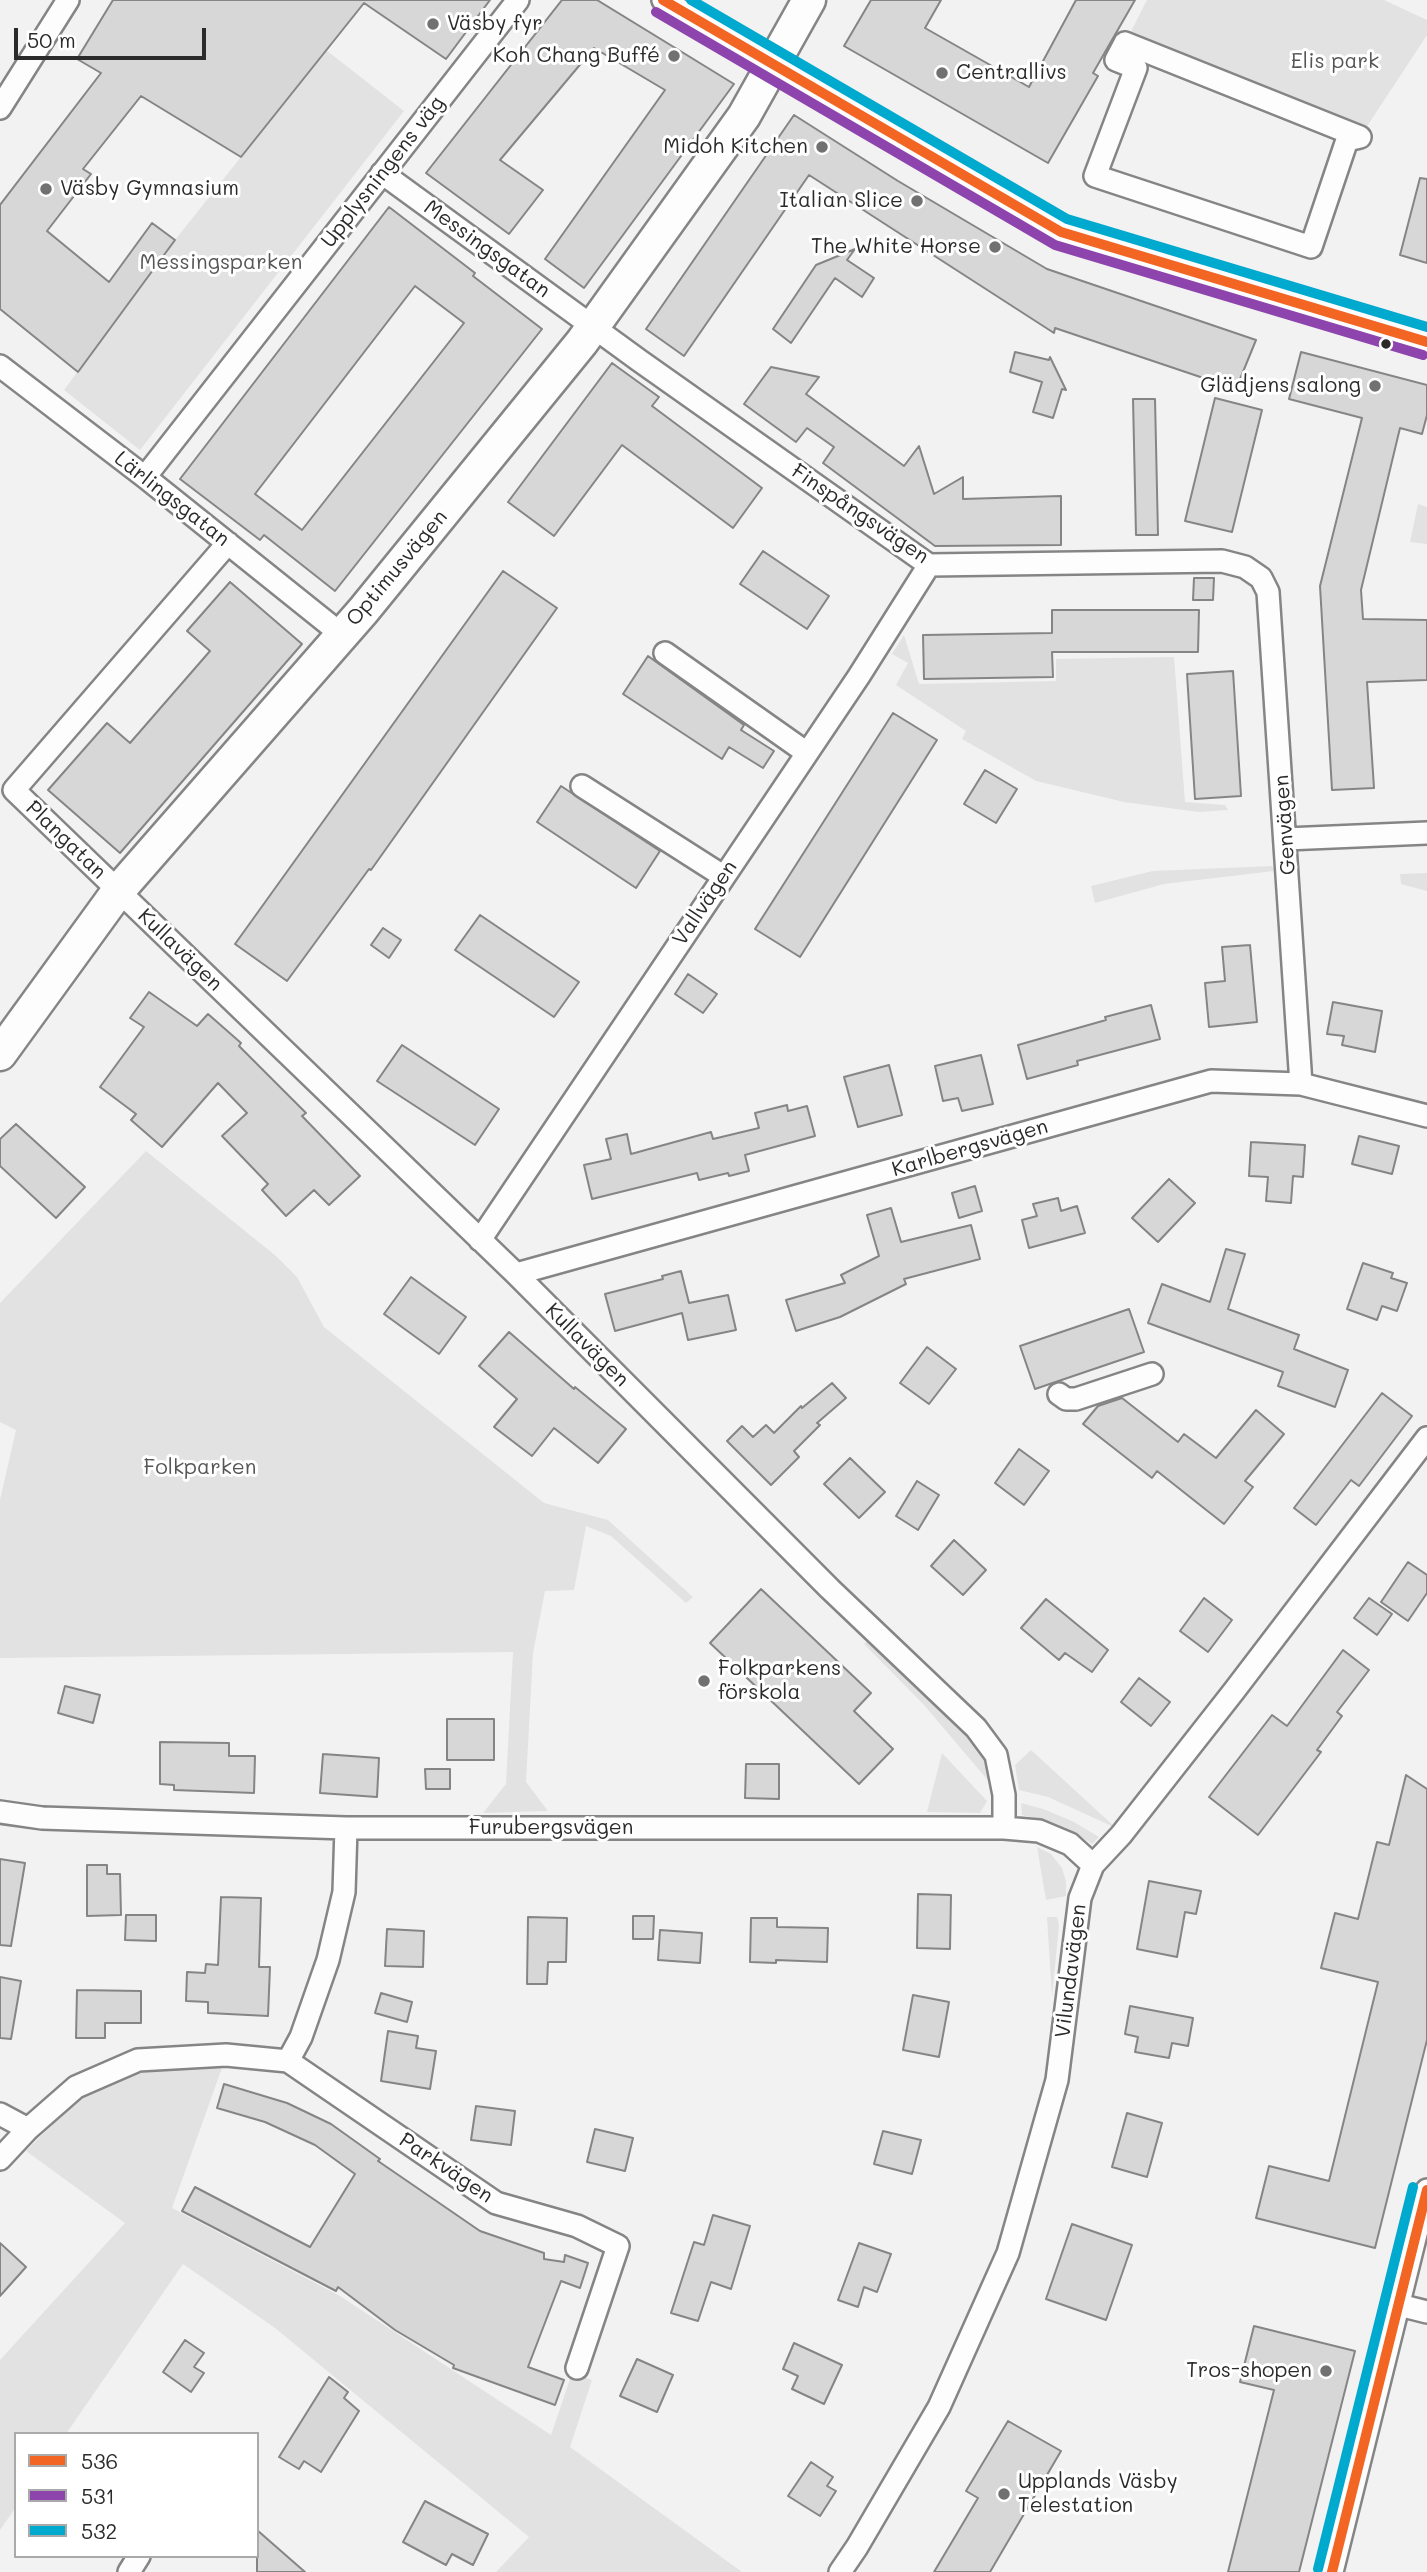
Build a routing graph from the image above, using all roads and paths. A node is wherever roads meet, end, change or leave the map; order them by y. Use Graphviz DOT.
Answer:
graph roads {
  1 [pos="68,0"];
  2 [pos="518,0"];
  3 [pos="663,0"];
  4 [pos="809,0"];
  5 [pos="772,64"];
  6 [pos="0,108"];
  7 [pos="382,173"];
  8 [pos="1095,176"];
  9 [pos="593,326"];
  10 [pos="1427,342"];
  11 [pos="0,366"];
  12 [pos="145,477"];
  13 [pos="228,543"];
  14 [pos="929,565"];
  15 [pos="1253,571"];
  16 [pos="341,634"];
  17 [pos="665,653"];
  18 [pos="807,752"];
  19 [pos="582,786"];
  20 [pos="1427,833"];
  21 [pos="1286,839"];
  22 [pos="723,876"];
  23 [pos="119,890"];
  24 [pos="0,1054"];
  25 [pos="1301,1084"];
  26 [pos="1427,1116"];
  27 [pos="480,1240"];
  28 [pos="516,1274"];
  29 [pos="1152,1374"];
  30 [pos="1059,1394"];
  31 [pos="1427,1438"];
  32 [pos="0,1812"];
  33 [pos="346,1828"];
  34 [pos="1004,1828"];
  35 [pos="1093,1865"];
  36 [pos="288,2061"];
  37 [pos="0,2114"];
  38 [pos="28,2129"];
  39 [pos="0,2159"];
  40 [pos="1427,2190"];
  41 [pos="1399,2305"];
  42 [pos="1427,2312"];
  43 [pos="577,2368"];
  44 [pos="840,2572"];
  45 [pos="1332,2572"];
  1 -- 6 [label="street"];
  2 -- 7 [label="street, Upplysningens väg"];
  3 -- 5 [label="street"];
  4 -- 5 [label="street, Optimusvägen"];
  5 -- 9 [label="street, Optimusvägen"];
  5 -- 10 [label="street"];
  7 -- 9 [label="street, Messingsgatan"];
  7 -- 12 [label="street, Upplysningens väg"];
  8 -- 8 [label="street"];
  9 -- 14 [label="street, Finspångsvägen"];
  9 -- 16 [label="street, Optimusvägen"];
  11 -- 12 [label="street, Lärlingsgatan"];
  12 -- 13 [label="street, Lärlingsgatan"];
  13 -- 16 [label="street, Lärlingsgatan"];
  13 -- 23 [label="street, Plangatan"];
  14 -- 15 [label="street, Finspångsvägen"];
  14 -- 18 [label="street, Vallvägen"];
  15 -- 21 [label="street, Genvägen"];
  16 -- 23 [label="street, Optimusvägen"];
  17 -- 18 [label="street"];
  18 -- 22 [label="street, Vallvägen"];
  19 -- 22 [label="street"];
  20 -- 21 [label="street"];
  21 -- 25 [label="street, Genvägen"];
  22 -- 27 [label="street, Vallvägen"];
  23 -- 24 [label="street, Optimusvägen"];
  23 -- 27 [label="street, Kullavägen"];
  25 -- 26 [label="street, Karlbergsvägen"];
  25 -- 28 [label="street, Karlbergsvägen"];
  27 -- 28 [label="street, Kullavägen"];
  28 -- 34 [label="street, Kullavägen"];
  29 -- 30 [label="street"];
  31 -- 35 [label="street, Vilundavägen"];
  32 -- 33 [label="street, Furubergsvägen"];
  33 -- 34 [label="street, Furubergsvägen"];
  33 -- 36 [label="street"];
  34 -- 35 [label="street, Furubergsvägen"];
  35 -- 44 [label="street, Vilundavägen"];
  36 -- 38 [label="street, Parkvägen"];
  36 -- 43 [label="street, Parkvägen"];
  37 -- 38 [label="street"];
  38 -- 39 [label="street, Parkvägen"];
  40 -- 41 [label="street"];
  41 -- 42 [label="street"];
  41 -- 45 [label="street"];
}
